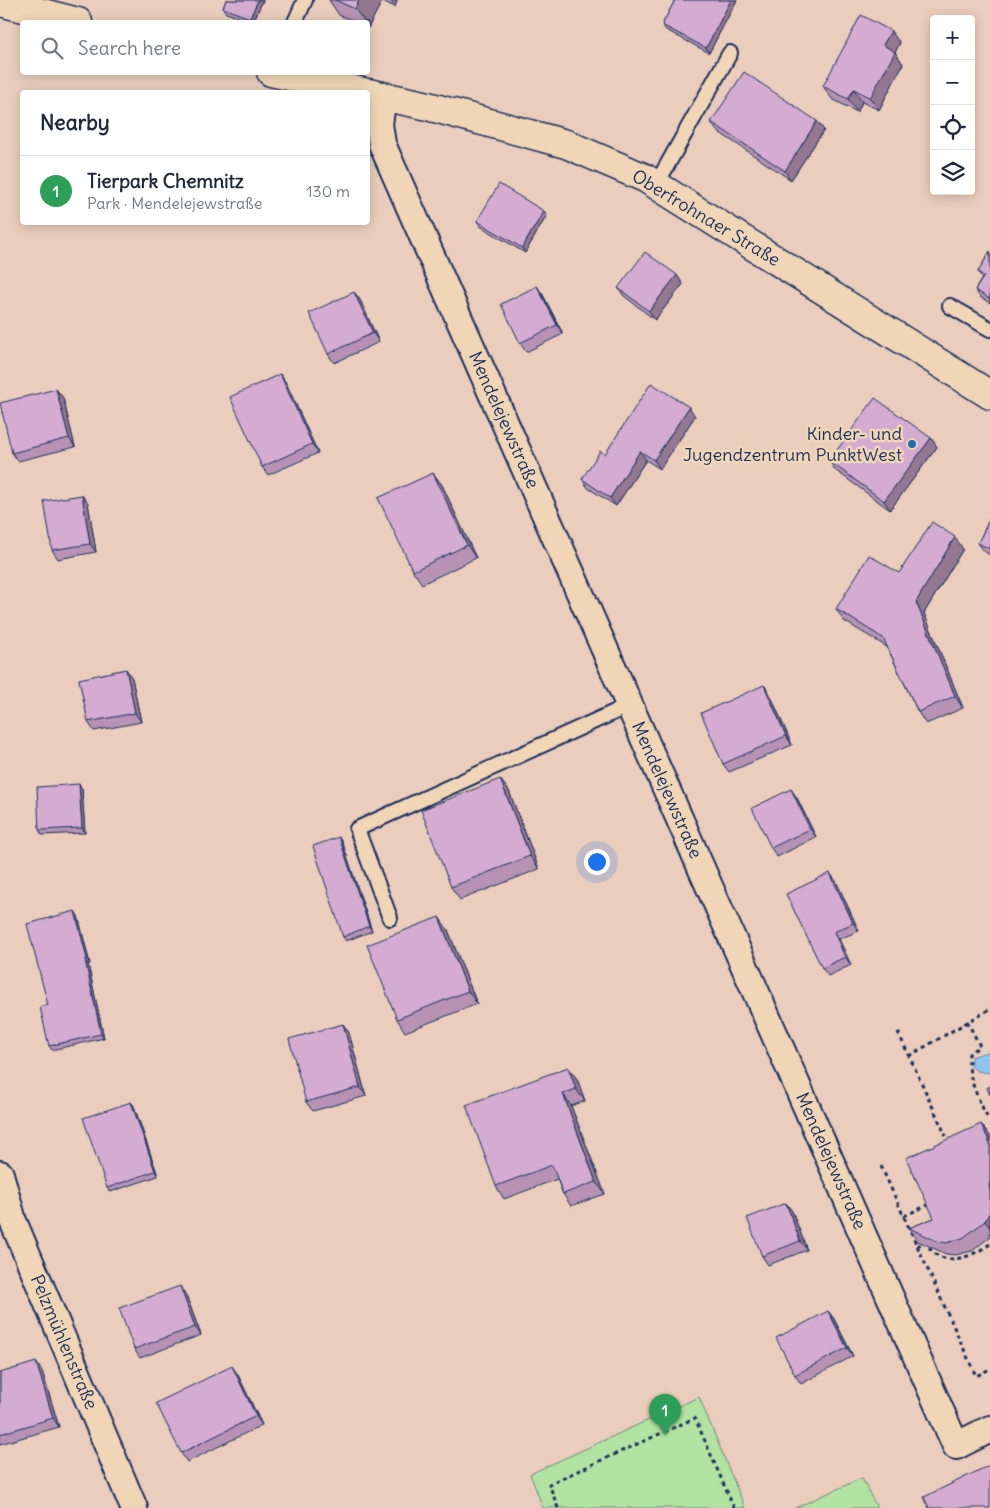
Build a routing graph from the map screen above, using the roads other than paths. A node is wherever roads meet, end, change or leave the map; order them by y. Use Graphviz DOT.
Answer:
graph roads {
  1 [pos="305,0"];
  2 [pos="0,2"];
  3 [pos="70,20"];
  4 [pos="296,20"];
  5 [pos="730,53"];
  6 [pos="282,75"];
  7 [pos="352,90"];
  8 [pos="371,94"];
  9 [pos="656,185"];
  10 [pos="950,306"];
  11 [pos="990,329"];
  12 [pos="990,395"];
  13 [pos="630,705"];
  14 [pos="390,918"];
  15 [pos="0,1174"];
  16 [pos="990,1429"];
  17 [pos="134,1508"];
  1 -- 4 [label="lane"];
  2 -- 3 [label="main road"];
  5 -- 9 [label="lane"];
  6 -- 7 [label="main road, Oberfrohnaer Straße"];
  8 -- 9 [label="main road, Oberfrohnaer Straße"];
  8 -- 13 [label="street, Mendelejewstraße"];
  9 -- 12 [label="main road, Oberfrohnaer Straße"];
  10 -- 11 [label="lane"];
  13 -- 14 [label="lane"];
  13 -- 16 [label="street, Mendelejewstraße"];
  15 -- 17 [label="street, Pelzmühlenstraße"];
}
